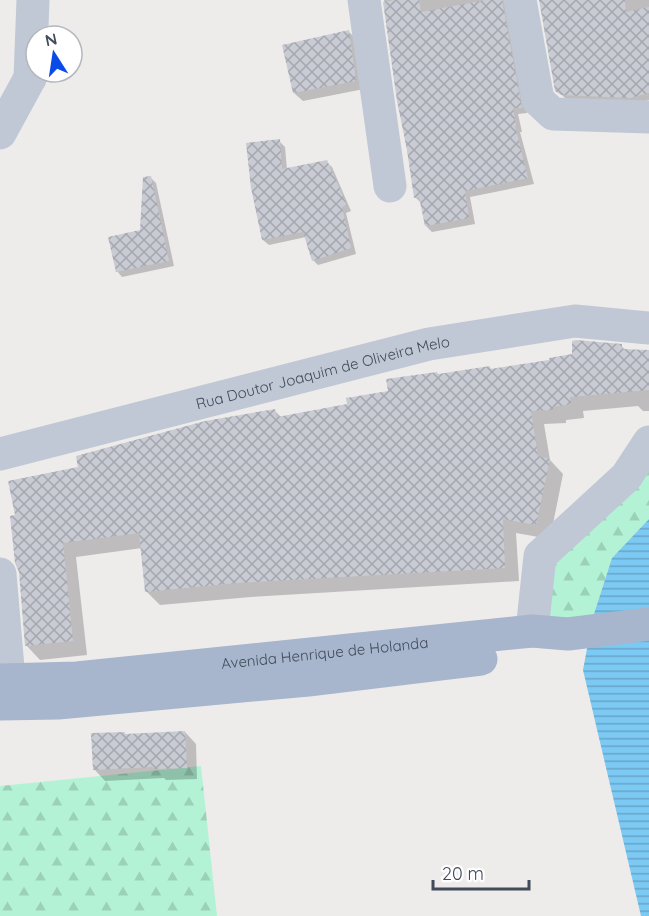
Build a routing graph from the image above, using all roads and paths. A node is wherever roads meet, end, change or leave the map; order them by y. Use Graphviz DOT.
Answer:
graph roads {
  1 [pos="33,0"];
  2 [pos="55,0"];
  3 [pos="364,0"];
  4 [pos="520,0"];
  5 [pos="33,24"];
  6 [pos="47,24"];
  7 [pos="25,84"];
  8 [pos="649,117"];
  9 [pos="0,133"];
  10 [pos="390,186"];
  11 [pos="649,328"];
  12 [pos="649,442"];
  13 [pos="0,454"];
  14 [pos="0,574"];
  15 [pos="649,624"];
  16 [pos="532,632"];
  17 [pos="568,634"];
  18 [pos="3,688"];
  1 -- 5 [label="street"];
  2 -- 6 [label="street"];
  3 -- 10 [label="street"];
  4 -- 8 [label="street"];
  7 -- 9 [label="street"];
  11 -- 13 [label="street, Rua Doutor Joaquim de Oliveira Melo"];
  12 -- 16 [label="street"];
  14 -- 18 [label="street"];
  15 -- 17 [label="main road, Avenida Henrique de Holanda"];
  16 -- 17 [label="main road, Avenida Henrique de Holanda"];
  16 -- 18 [label="main road, Avenida Henrique de Holanda"];
  17 -- 18 [label="main road"];
}
